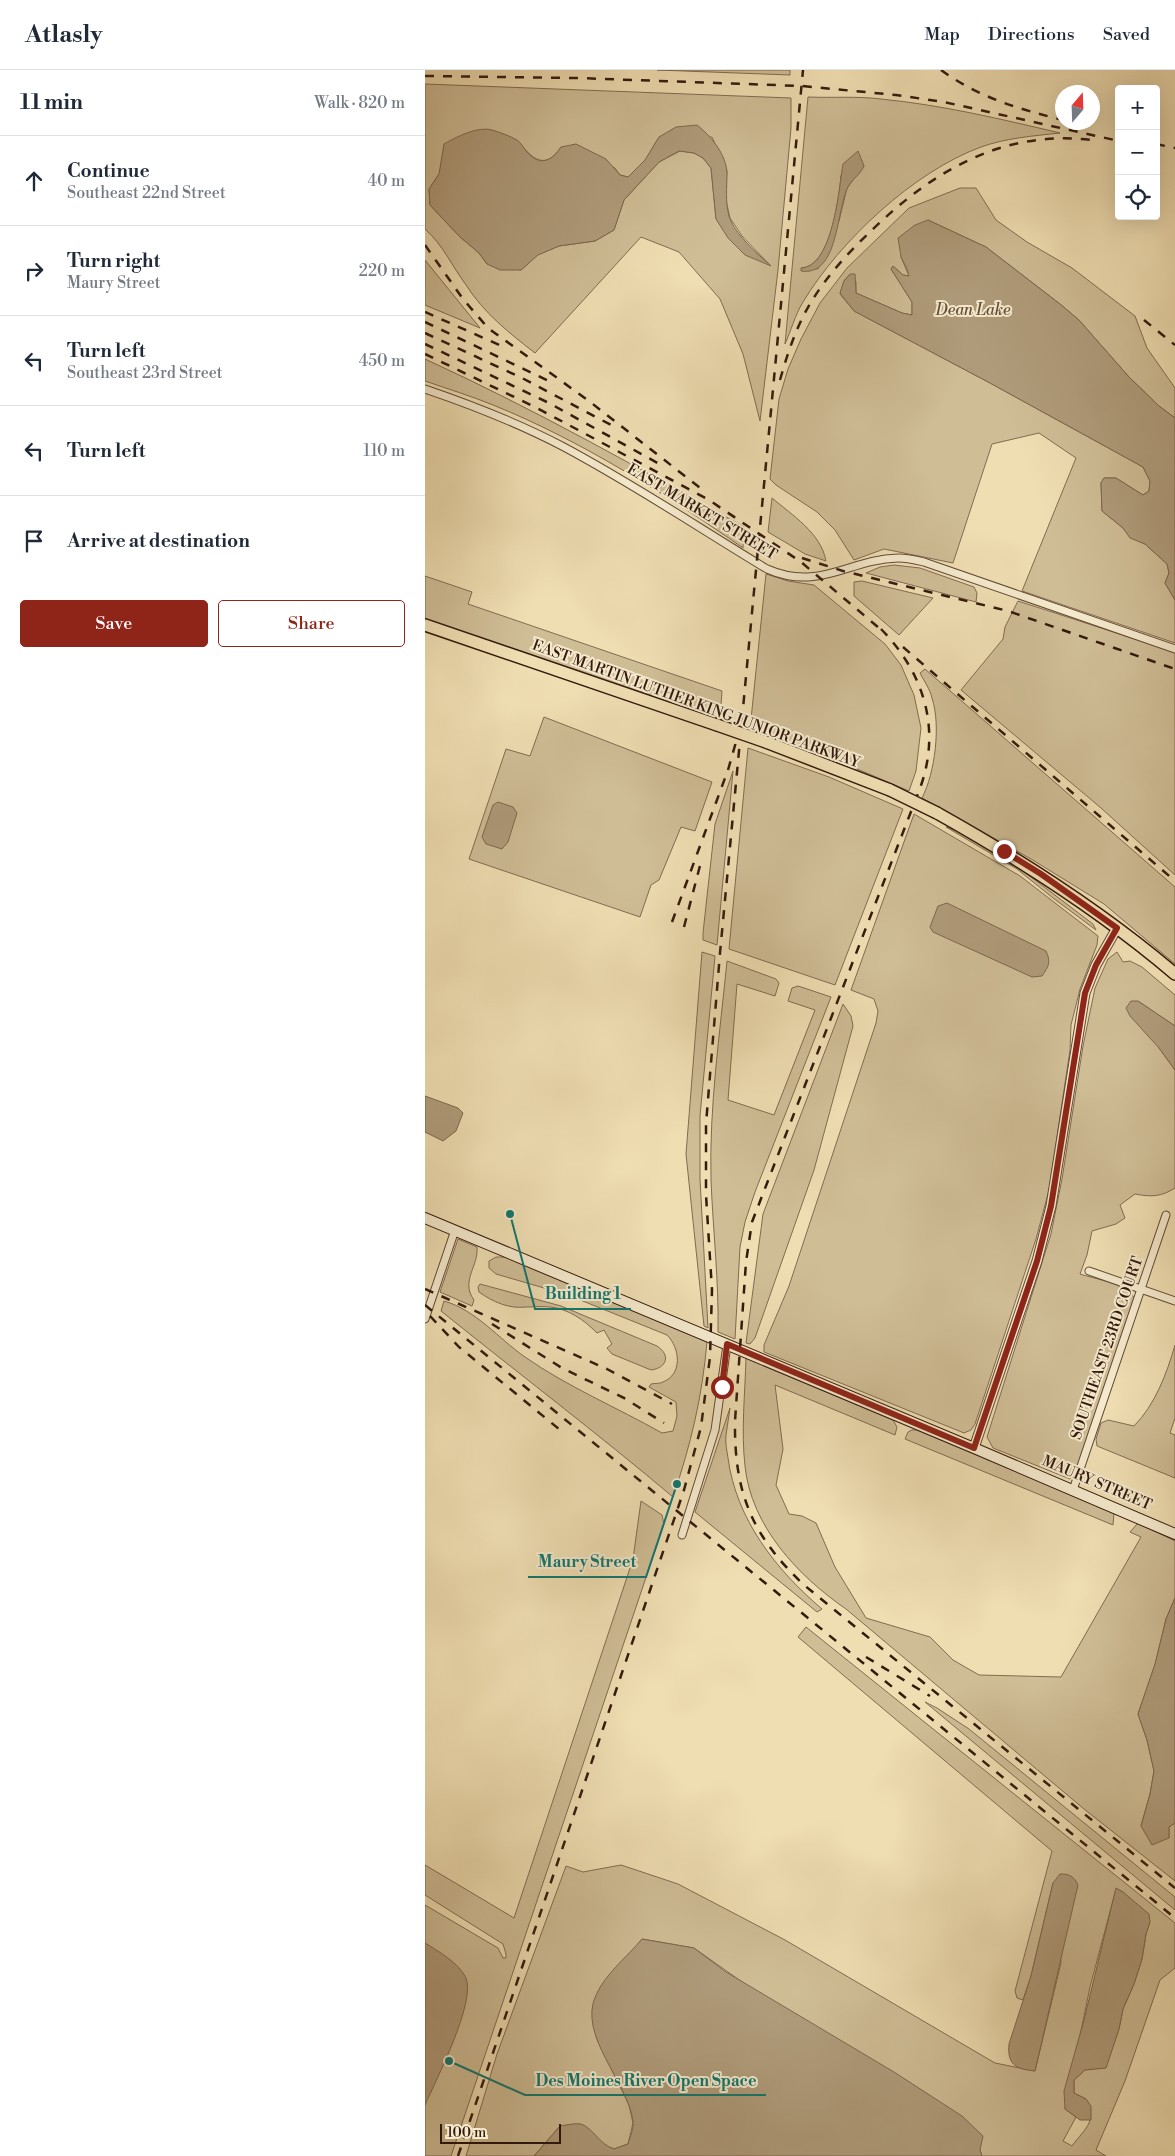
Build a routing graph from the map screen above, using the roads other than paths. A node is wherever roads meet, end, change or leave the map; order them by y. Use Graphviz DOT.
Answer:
graph roads {
  1 [pos="425,388"];
  2 [pos="425,625"];
  3 [pos="1175,649"];
  4 [pos="1117,928"];
  5 [pos="1175,974"];
  6 [pos="1166,1214"];
  7 [pos="425,1218"];
  8 [pos="455,1230"];
  9 [pos="1089,1271"];
  10 [pos="1141,1290"];
  11 [pos="1175,1301"];
  12 [pos="425,1319"];
  13 [pos="727,1344"];
  14 [pos="974,1448"];
  15 [pos="1073,1490"];
  16 [pos="1175,1534"];
  17 [pos="682,1535"];
  1 -- 3 [label="street, EAST MARKET STREET"];
  2 -- 4 [label="main road, EAST MARTIN LUTHER KING JUNIOR PARKWAY, bridge"];
  4 -- 5 [label="main road, EAST MARTIN LUTHER KING JUNIOR PARKWAY"];
  4 -- 14 [label="street"];
  6 -- 10 [label="street, SOUTHEAST 23RD COURT"];
  7 -- 8 [label="main road, MAURY STREET"];
  8 -- 12 [label="street"];
  8 -- 13 [label="main road, MAURY STREET"];
  9 -- 10 [label="street"];
  10 -- 11 [label="street"];
  10 -- 15 [label="street, SOUTHEAST 23RD COURT"];
  13 -- 14 [label="main road, MAURY STREET"];
  13 -- 17 [label="street"];
  14 -- 15 [label="main road, MAURY STREET"];
  15 -- 16 [label="main road, MAURY STREET"];
}
